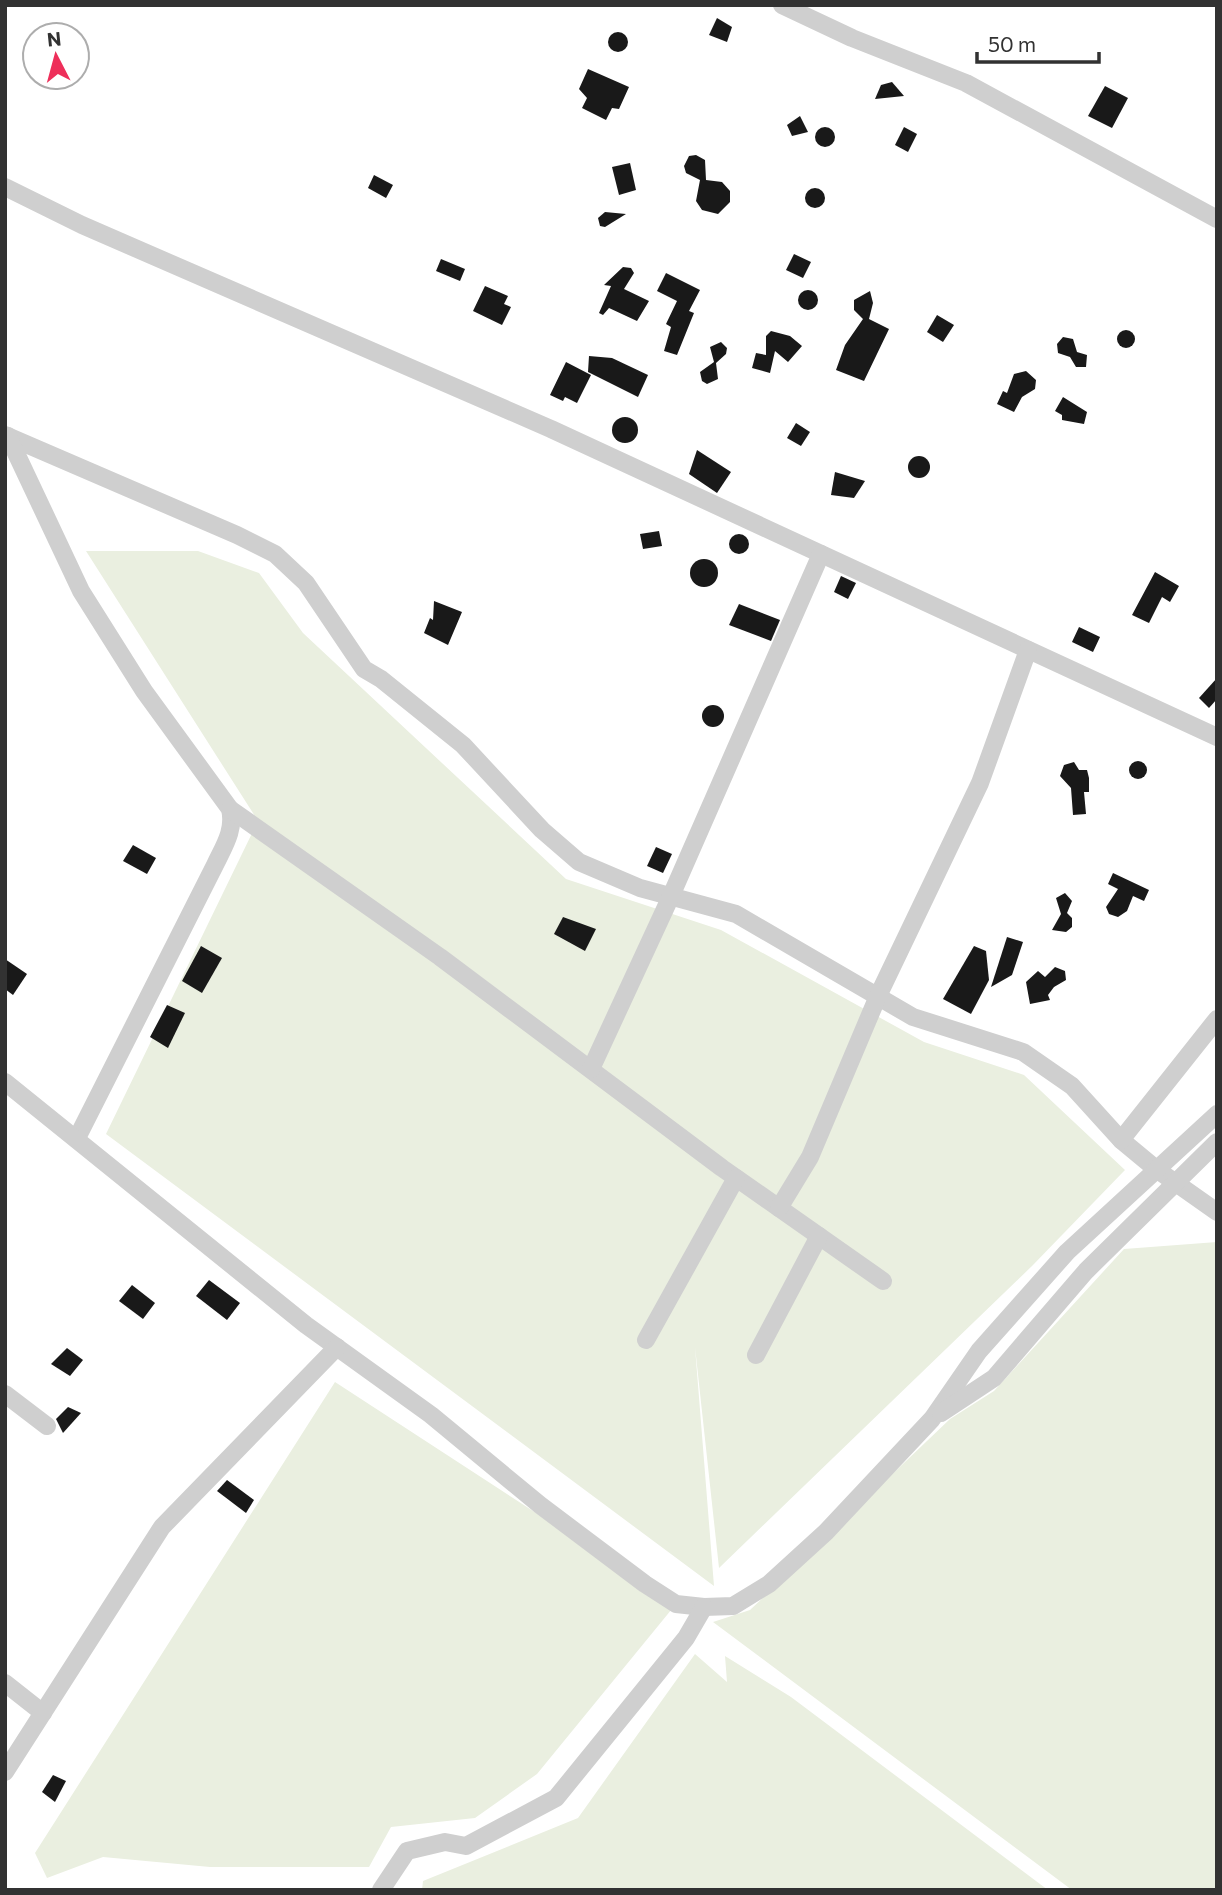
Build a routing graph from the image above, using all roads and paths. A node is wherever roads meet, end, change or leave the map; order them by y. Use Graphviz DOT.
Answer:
graph roads {
  1 [pos="782,5"];
  2 [pos="5,187"];
  3 [pos="1217,219"];
  4 [pos="6,437"];
  5 [pos="821,554"];
  6 [pos="1027,650"];
  7 [pos="1217,737"];
  8 [pos="230,809"];
  9 [pos="671,897"];
  10 [pos="878,996"];
  11 [pos="1217,1019"];
  12 [pos="590,1069"];
  13 [pos="5,1082"];
  14 [pos="1217,1114"];
  15 [pos="77,1138"];
  16 [pos="1121,1140"];
  17 [pos="1217,1142"];
  18 [pos="1156,1170"];
  19 [pos="736,1178"];
  20 [pos="1174,1182"];
  21 [pos="779,1208"];
  22 [pos="1217,1212"];
  23 [pos="819,1236"];
  24 [pos="883,1281"];
  25 [pos="646,1340"];
  26 [pos="337,1347"];
  27 [pos="756,1355"];
  28 [pos="5,1394"];
  29 [pos="932,1419"];
  30 [pos="47,1426"];
  31 [pos="704,1607"];
  32 [pos="5,1683"];
  33 [pos="43,1713"];
  34 [pos="5,1772"];
  35 [pos="381,1890"];
  1 -- 3 [label="street"];
  2 -- 5 [label="street"];
  4 -- 8 [label="street"];
  4 -- 9 [label="street"];
  5 -- 6 [label="street"];
  5 -- 9 [label="street"];
  6 -- 7 [label="street"];
  6 -- 10 [label="street"];
  8 -- 12 [label="street"];
  8 -- 15 [label="street"];
  9 -- 10 [label="street"];
  9 -- 12 [label="street"];
  10 -- 16 [label="street"];
  10 -- 21 [label="street"];
  11 -- 16 [label="street"];
  12 -- 19 [label="street"];
  13 -- 15 [label="street"];
  14 -- 18 [label="street"];
  15 -- 26 [label="street"];
  16 -- 18 [label="street"];
  17 -- 20 [label="street"];
  18 -- 20 [label="street"];
  18 -- 29 [label="street"];
  19 -- 21 [label="street"];
  19 -- 25 [label="street"];
  20 -- 22 [label="street"];
  20 -- 29 [label="street"];
  21 -- 23 [label="street"];
  23 -- 24 [label="street"];
  23 -- 27 [label="street"];
  26 -- 31 [label="street"];
  26 -- 33 [label="street"];
  28 -- 30 [label="street"];
  29 -- 31 [label="street"];
  31 -- 35 [label="street"];
  32 -- 33 [label="street"];
  33 -- 34 [label="street"];
}
